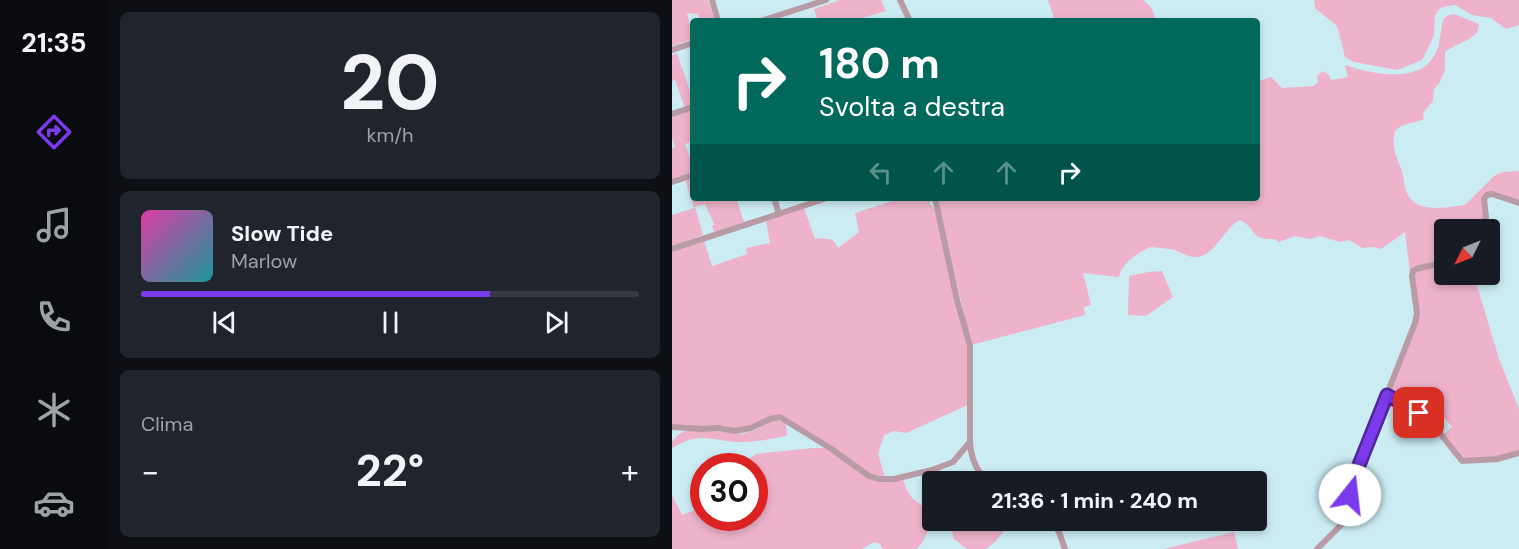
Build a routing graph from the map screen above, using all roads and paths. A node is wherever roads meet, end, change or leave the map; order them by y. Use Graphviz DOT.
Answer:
graph roads {
  1 [pos="712,0"];
  2 [pos="826,0"];
  3 [pos="900,0"];
  4 [pos="717,18"];
  5 [pos="770,18"];
  6 [pos="909,18"];
  7 [pos="690,44"];
  8 [pos="672,50"];
  9 [pos="690,108"];
  10 [pos="672,114"];
  11 [pos="690,176"];
  12 [pos="672,182"];
  13 [pos="775,201"];
  14 [pos="818,201"];
  15 [pos="935,201"];
  16 [pos="1519,203"];
  17 [pos="779,214"];
  18 [pos="1485,219"];
  19 [pos="672,249"];
  20 [pos="1434,265"];
  21 [pos="1387,395"];
  22 [pos="672,427"];
  23 [pos="970,442"];
  24 [pos="1519,453"];
  25 [pos="979,471"];
  26 [pos="1058,531"];
  27 [pos="1065,549"];
  28 [pos="1317,549"];
  1 -- 4 [label="street"];
  2 -- 5 [label="street"];
  3 -- 6 [label="street"];
  7 -- 8 [label="street"];
  9 -- 10 [label="street"];
  11 -- 12 [label="street"];
  13 -- 17 [label="street"];
  14 -- 17 [label="street"];
  15 -- 23 [label="street"];
  16 -- 18 [label="street"];
  17 -- 19 [label="street"];
  20 -- 21 [label="street"];
  21 -- 24 [label="street"];
  21 -- 28 [label="street"];
  22 -- 23 [label="street"];
  23 -- 25 [label="street"];
  26 -- 27 [label="street"];
}
